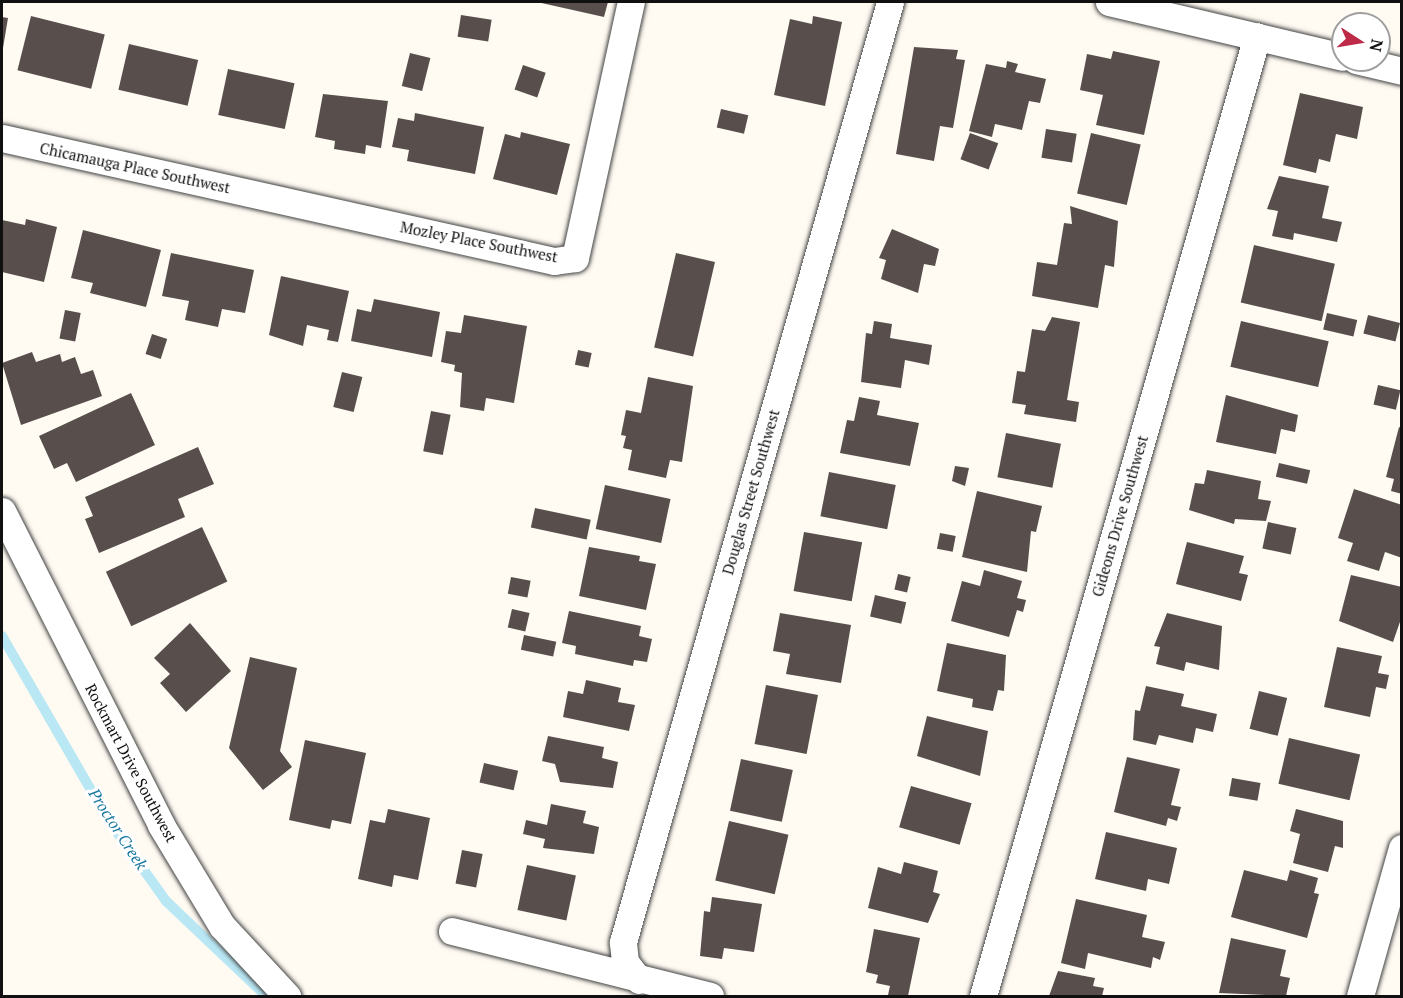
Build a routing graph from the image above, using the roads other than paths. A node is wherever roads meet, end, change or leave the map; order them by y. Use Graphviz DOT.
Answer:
graph roads {
  1 [pos="632,2"];
  2 [pos="890,2"];
  3 [pos="1109,2"];
  4 [pos="1257,36"];
  5 [pos="1331,54"];
  6 [pos="2,138"];
  7 [pos="268,197"];
  8 [pos="2,511"];
  9 [pos="1401,848"];
  10 [pos="452,931"];
  11 [pos="639,980"];
  12 [pos="287,996"];
  13 [pos="710,996"];
  14 [pos="983,996"];
  15 [pos="1360,996"];
  1 -- 7 [label="street, Mozley Place Southwest"];
  2 -- 11 [label="street, Douglas Street Southwest"];
  3 -- 4 [label="street"];
  4 -- 5 [label="street"];
  4 -- 14 [label="street, Gideons Drive Southwest"];
  6 -- 7 [label="street, Chicamauga Place Southwest"];
  8 -- 12 [label="street, Rockmart Drive Southwest"];
  9 -- 15 [label="street"];
  10 -- 11 [label="street"];
  11 -- 13 [label="street"];
}
